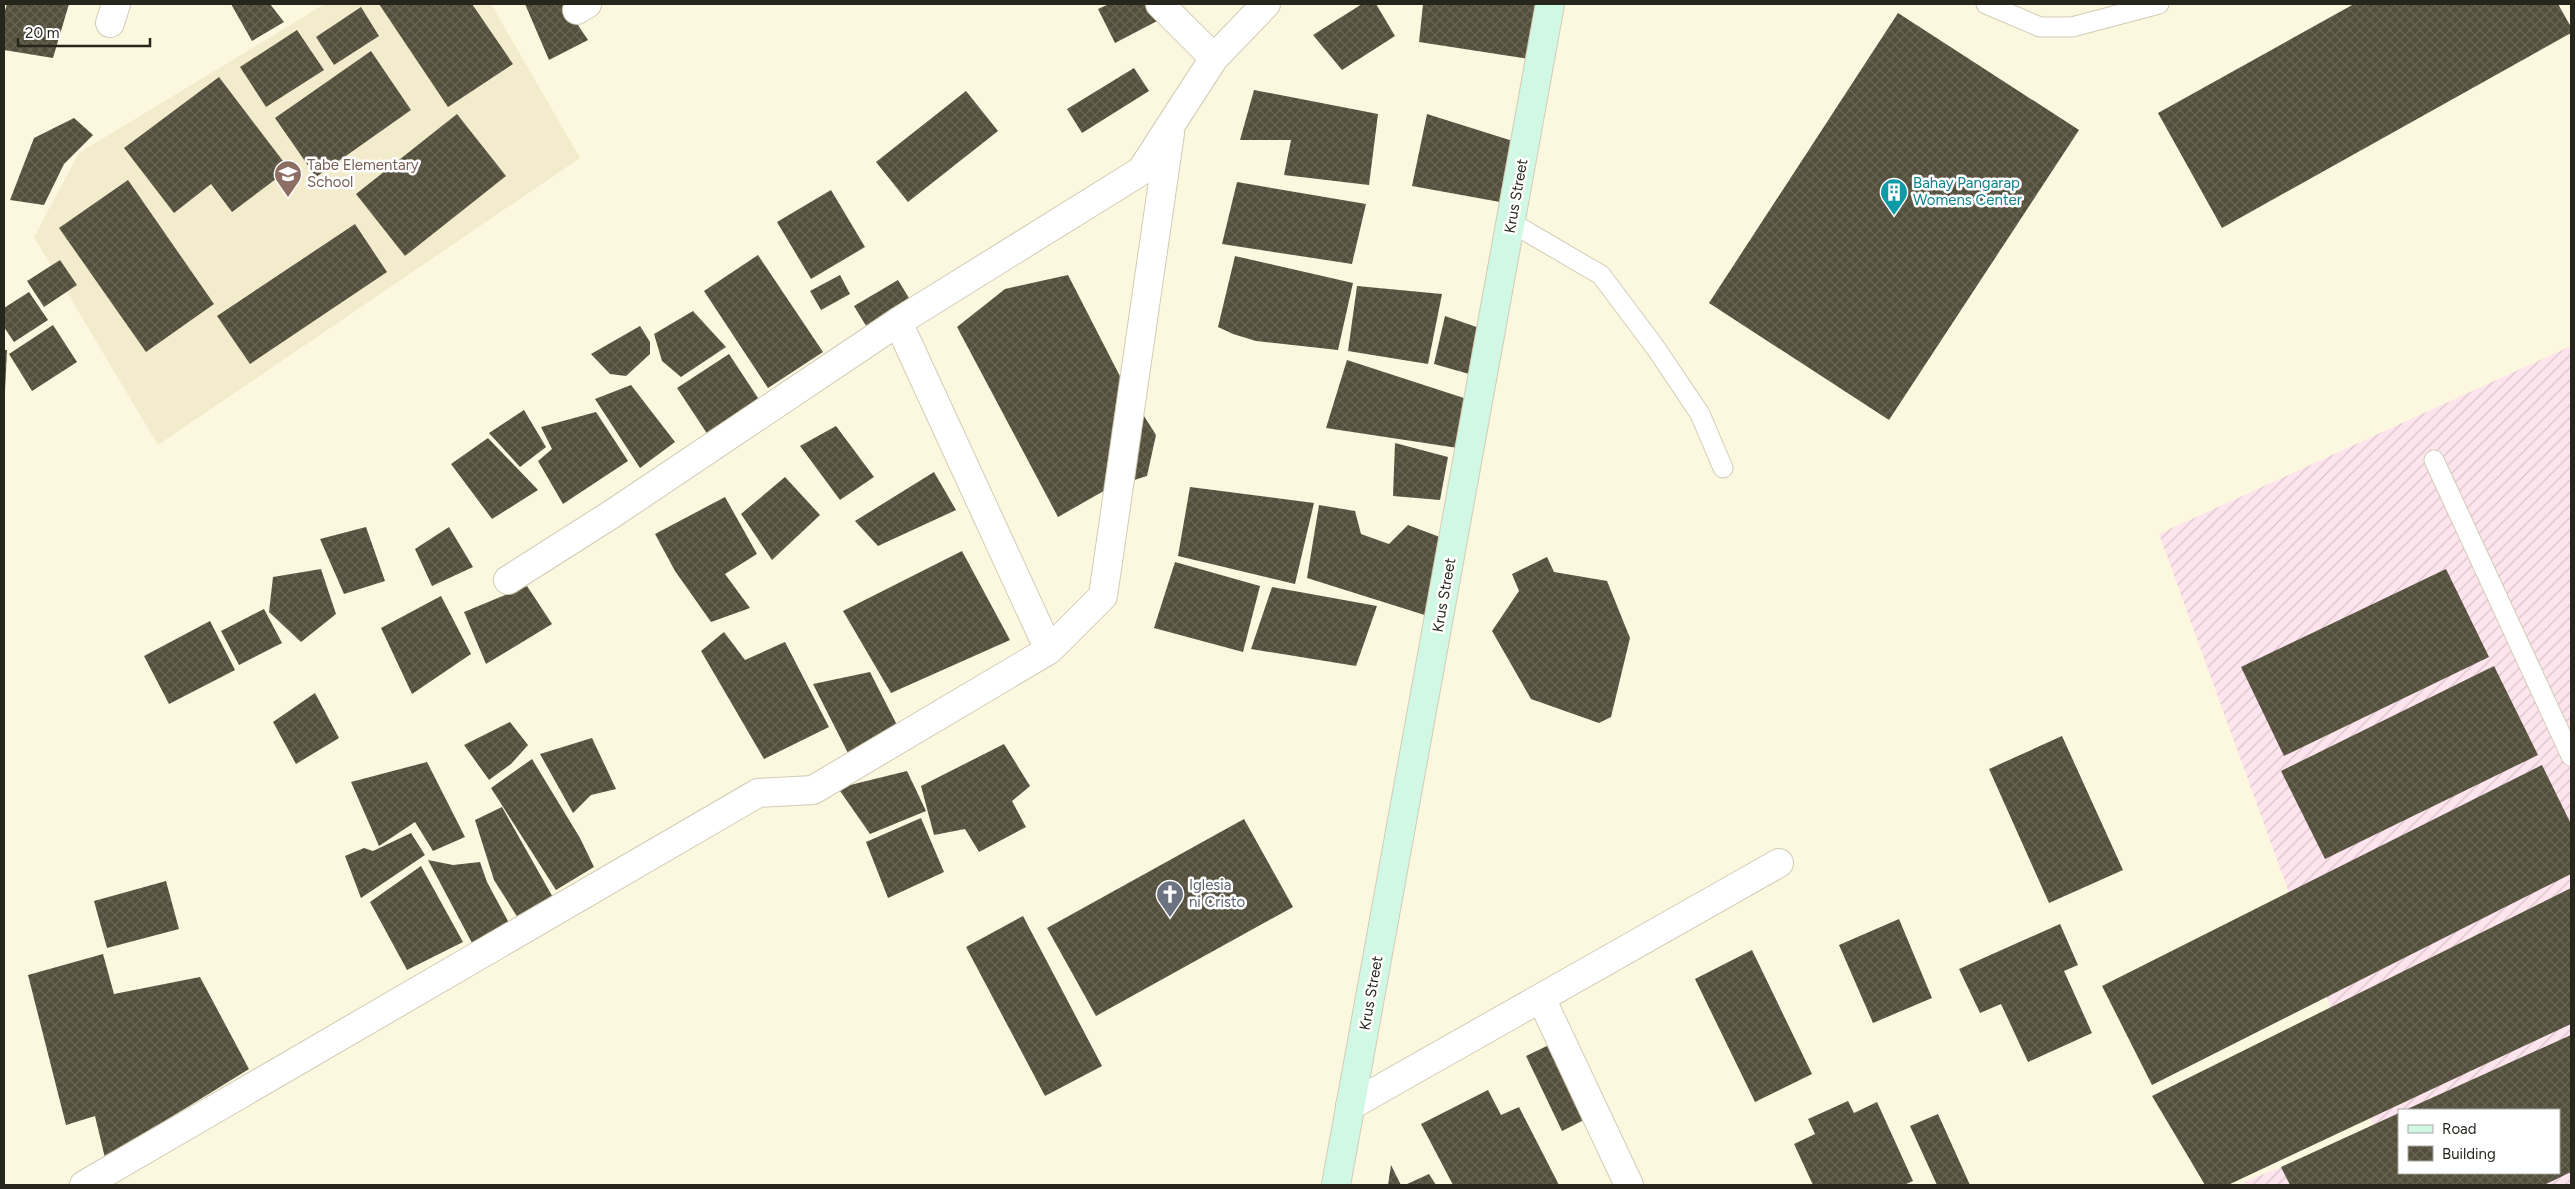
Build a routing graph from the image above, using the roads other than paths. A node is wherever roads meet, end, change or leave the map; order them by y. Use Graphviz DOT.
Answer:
graph roads {
  1 [pos="1160,4"];
  2 [pos="1266,4"];
  3 [pos="1550,4"];
  4 [pos="1986,4"];
  5 [pos="2151,5"];
  6 [pos="1214,58"];
  7 [pos="1171,125"];
  8 [pos="1512,222"];
  9 [pos="898,322"];
  10 [pos="2434,460"];
  11 [pos="1723,468"];
  12 [pos="508,580"];
  13 [pos="1049,650"];
  14 [pos="2571,756"];
  15 [pos="1778,863"];
  16 [pos="1541,998"];
  17 [pos="1350,1106"];
  18 [pos="84,1185"];
  19 [pos="1336,1185"];
  20 [pos="1629,1185"];
  1 -- 6 [label="street"];
  2 -- 6 [label="street"];
  3 -- 8 [label="main road, Krus Street"];
  4 -- 5 [label="lane"];
  6 -- 7 [label="street"];
  7 -- 9 [label="street"];
  7 -- 13 [label="street"];
  8 -- 11 [label="lane"];
  8 -- 17 [label="main road, Krus Street"];
  9 -- 12 [label="street"];
  9 -- 13 [label="street"];
  10 -- 14 [label="lane"];
  13 -- 18 [label="street"];
  15 -- 16 [label="street"];
  16 -- 17 [label="street"];
  16 -- 20 [label="street"];
  17 -- 19 [label="main road, Krus Street"];
}
